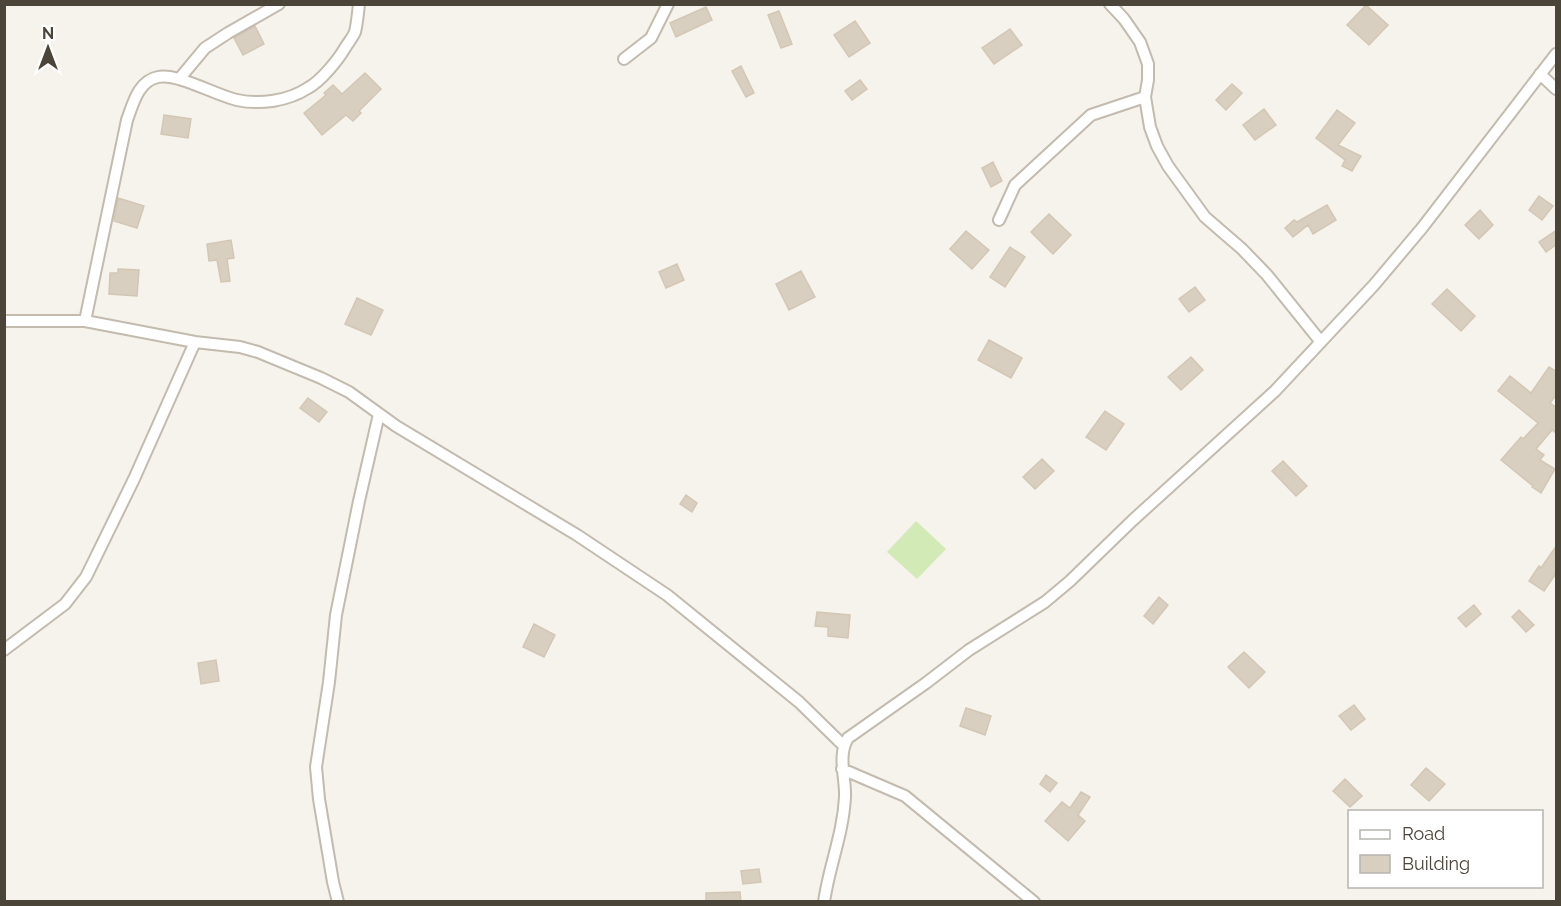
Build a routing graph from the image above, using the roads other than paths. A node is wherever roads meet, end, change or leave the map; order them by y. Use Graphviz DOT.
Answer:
graph roads {
  1 [pos="279,4"];
  2 [pos="359,4"];
  3 [pos="668,4"];
  4 [pos="1110,4"];
  5 [pos="1557,54"];
  6 [pos="624,59"];
  7 [pos="1540,74"];
  8 [pos="180,78"];
  9 [pos="1557,89"];
  10 [pos="1145,97"];
  11 [pos="999,219"];
  12 [pos="4,321"];
  13 [pos="85,321"];
  14 [pos="195,342"];
  15 [pos="1321,342"];
  16 [pos="379,414"];
  17 [pos="4,650"];
  18 [pos="844,746"];
  19 [pos="842,769"];
  20 [pos="1026,899"];
  21 [pos="338,902"];
  22 [pos="824,902"];
  1 -- 8 [label="street"];
  2 -- 8 [label="street"];
  3 -- 6 [label="street"];
  4 -- 10 [label="street"];
  5 -- 7 [label="street"];
  7 -- 9 [label="street"];
  7 -- 15 [label="street"];
  8 -- 13 [label="street"];
  10 -- 11 [label="street"];
  10 -- 15 [label="street"];
  12 -- 13 [label="street"];
  13 -- 14 [label="street"];
  14 -- 16 [label="street"];
  14 -- 17 [label="street"];
  15 -- 18 [label="street"];
  16 -- 18 [label="street"];
  16 -- 21 [label="street"];
  18 -- 19 [label="street"];
  19 -- 20 [label="street"];
  19 -- 22 [label="street"];
}
